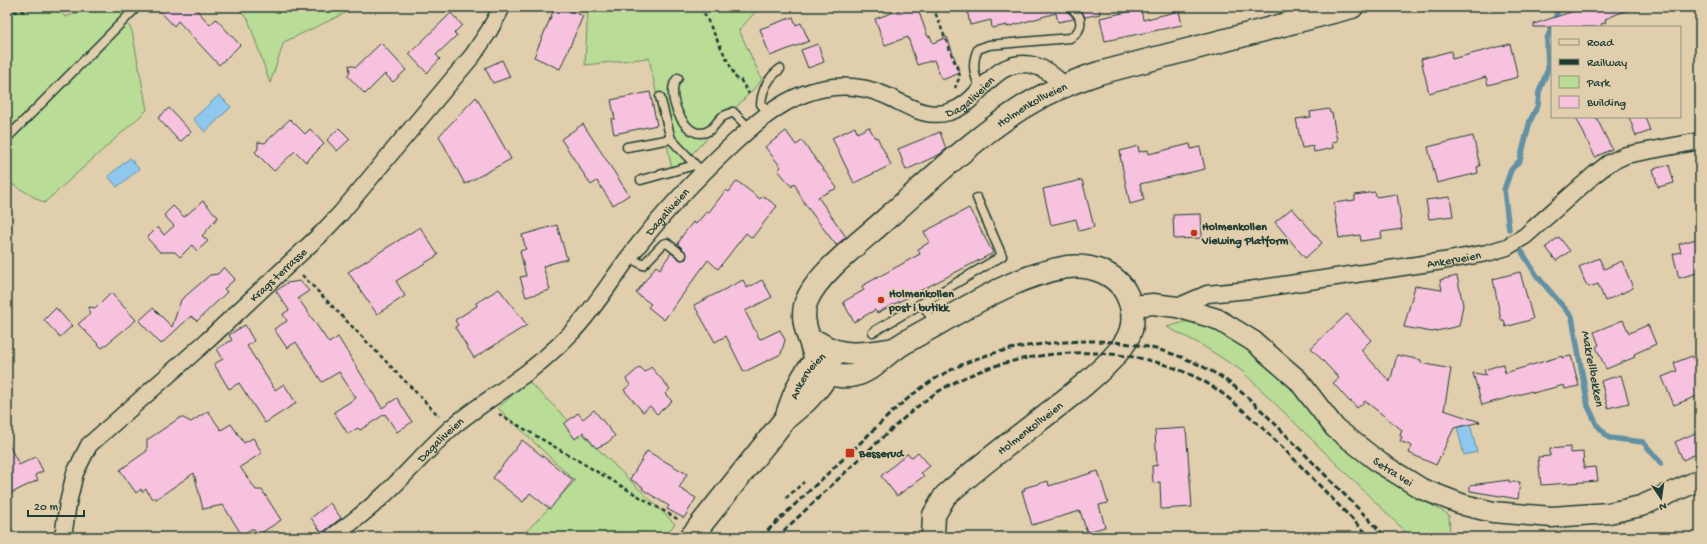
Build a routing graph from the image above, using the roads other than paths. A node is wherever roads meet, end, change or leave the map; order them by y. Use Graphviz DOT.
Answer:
graph roads {
  1 [pos="137,7"];
  2 [pos="502,7"];
  3 [pos="1069,7"];
  4 [pos="1352,7"];
  5 [pos="780,69"];
  6 [pos="678,78"];
  7 [pos="1063,85"];
  8 [pos="981,90"];
  9 [pos="660,97"];
  10 [pos="768,113"];
  11 [pos="750,129"];
  12 [pos="7,138"];
  13 [pos="671,139"];
  14 [pos="1700,141"];
  15 [pos="627,147"];
  16 [pos="698,169"];
  17 [pos="641,180"];
  18 [pos="977,198"];
  19 [pos="682,255"];
  20 [pos="629,257"];
  21 [pos="922,303"];
  22 [pos="1132,306"];
  23 [pos="1178,307"];
  24 [pos="933,326"];
  25 [pos="873,332"];
  26 [pos="826,361"];
  27 [pos="1700,480"];
  28 [pos="685,529"];
  29 [pos="63,537"];
  30 [pos="332,537"];
  31 [pos="933,537"];
  1 -- 12 [label="lane"];
  2 -- 29 [label="street, Krags terrasse"];
  3 -- 8 [label="lane"];
  4 -- 7 [label="main road, Holmenkollveien"];
  5 -- 10 [label="lane"];
  6 -- 11 [label="lane"];
  7 -- 8 [label="street, Dagaliveien"];
  7 -- 26 [label="main road, Holmenkollveien"];
  8 -- 10 [label="street, Dagaliveien"];
  9 -- 13 [label="lane"];
  10 -- 11 [label="street, Dagaliveien"];
  11 -- 16 [label="street, Dagaliveien"];
  13 -- 15 [label="lane"];
  13 -- 16 [label="lane"];
  14 -- 23 [label="street, Ankerveien"];
  16 -- 17 [label="lane"];
  16 -- 20 [label="street, Dagaliveien"];
  18 -- 21 [label="lane"];
  19 -- 20 [label="lane"];
  20 -- 30 [label="street, Dagaliveien"];
  21 -- 24 [label="lane"];
  21 -- 25 [label="lane"];
  22 -- 23 [label="street, Setra vei"];
  22 -- 24 [label="main road, Holmenkollveien"];
  22 -- 31 [label="main road, Holmenkollveien"];
  23 -- 27 [label="street, Setra vei"];
  24 -- 26 [label="main road, Holmenkollveien"];
  26 -- 28 [label="main road, Ankerveien"];
}
